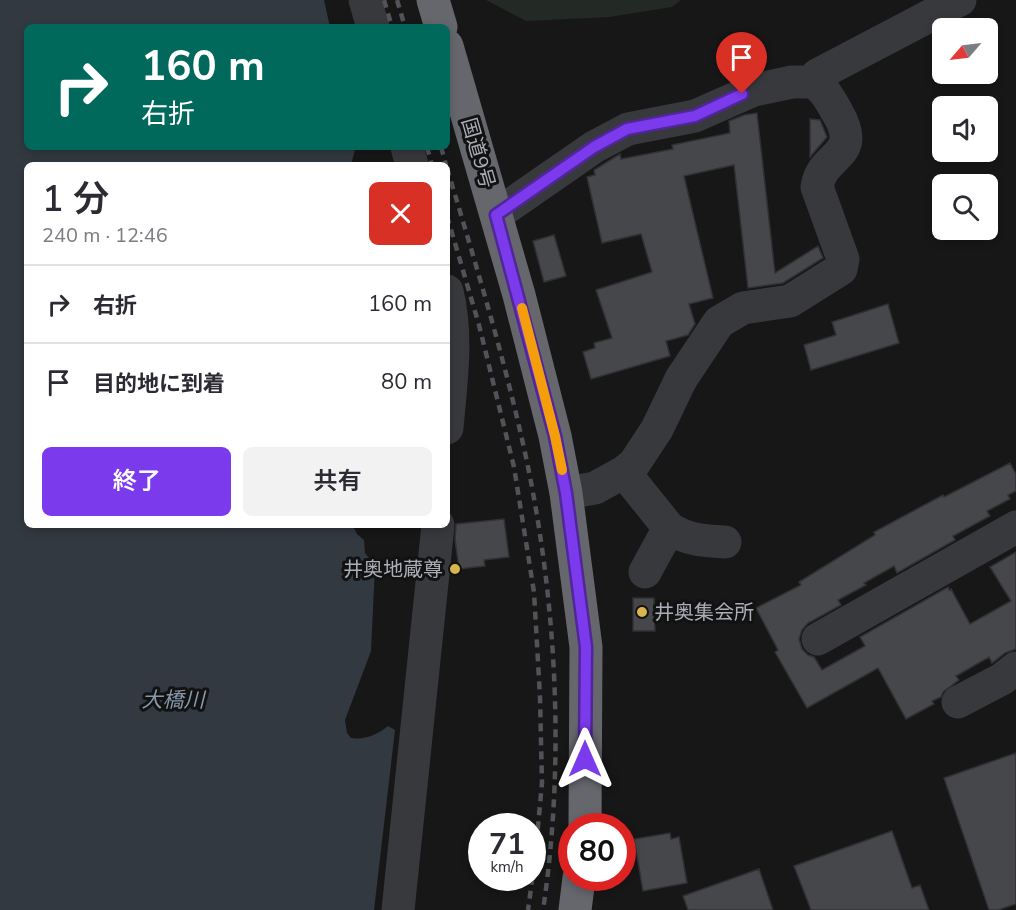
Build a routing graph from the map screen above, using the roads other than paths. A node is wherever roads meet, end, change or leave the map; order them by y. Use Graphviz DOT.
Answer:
graph roads {
  1 [pos="365,0"];
  2 [pos="434,0"];
  3 [pos="960,0"];
  4 [pos="372,24"];
  5 [pos="440,24"];
  6 [pos="450,56"];
  7 [pos="813,82"];
  8 [pos="496,215"];
  9 [pos="450,304"];
  10 [pos="450,396"];
  11 [pos="624,472"];
  12 [pos="566,493"];
  13 [pos="1016,527"];
  14 [pos="438,528"];
  15 [pos="669,528"];
  16 [pos="725,542"];
  17 [pos="645,572"];
  18 [pos="818,639"];
  19 [pos="1016,668"];
  20 [pos="958,702"];
  21 [pos="585,813"];
  22 [pos="577,891"];
  23 [pos="398,910"];
  24 [pos="575,910"];
  1 -- 4 [label="street"];
  2 -- 5 [label="highway"];
  3 -- 7 [label="street"];
  6 -- 8 [label="highway, 国道9号"];
  7 -- 8 [label="street"];
  7 -- 11 [label="street"];
  8 -- 12 [label="highway, 国道9号"];
  9 -- 10 [label="street"];
  11 -- 12 [label="street"];
  11 -- 15 [label="street"];
  12 -- 21 [label="highway, 国道9号"];
  13 -- 18 [label="street"];
  14 -- 23 [label="street"];
  15 -- 16 [label="street"];
  15 -- 17 [label="street"];
  19 -- 20 [label="street"];
  22 -- 24 [label="highway"];
}
